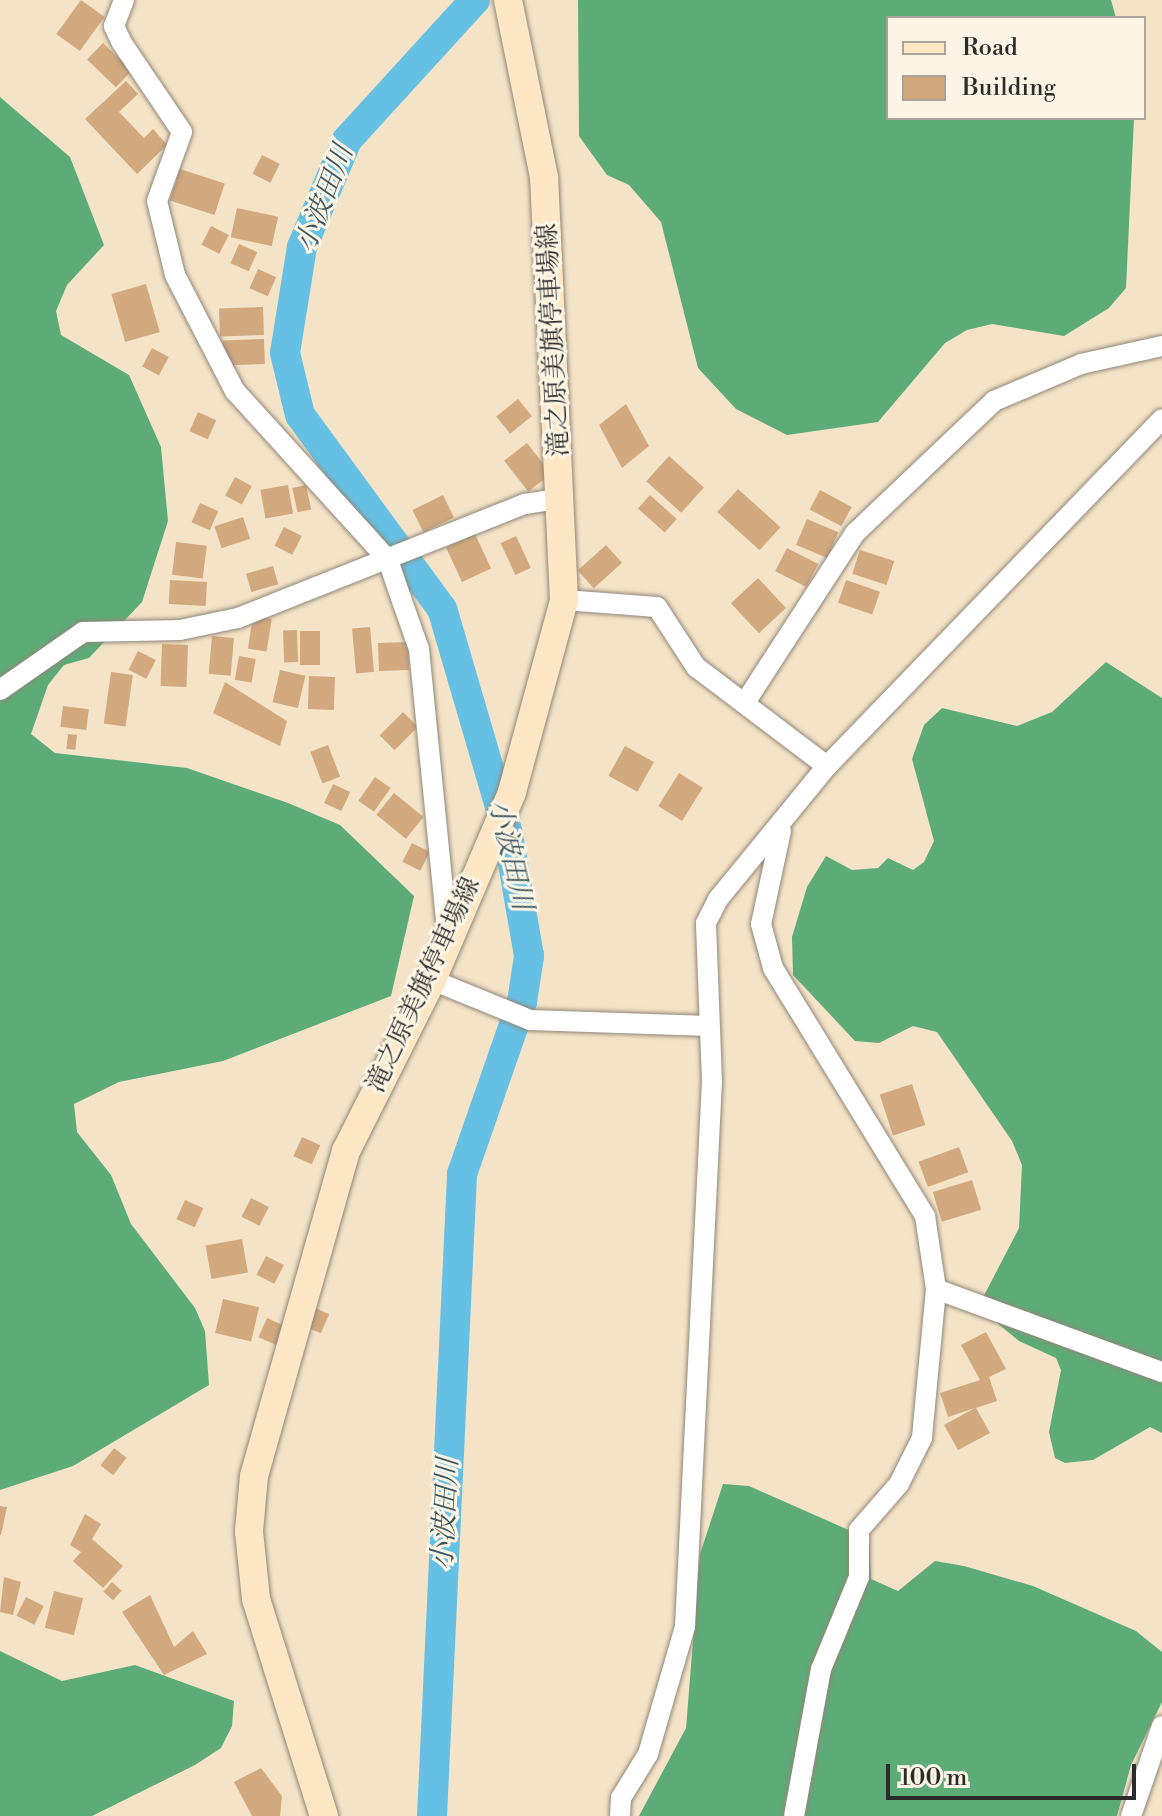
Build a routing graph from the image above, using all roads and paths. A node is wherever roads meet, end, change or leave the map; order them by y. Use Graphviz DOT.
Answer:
graph roads {
  1 [pos="124,0"];
  2 [pos="508,0"];
  3 [pos="1162,346"];
  4 [pos="1162,419"];
  5 [pos="563,498"];
  6 [pos="391,559"];
  7 [pos="564,600"];
  8 [pos="0,690"];
  9 [pos="746,701"];
  10 [pos="827,766"];
  11 [pos="782,827"];
  12 [pos="448,940"];
  13 [pos="432,980"];
  14 [pos="709,1026"];
  15 [pos="936,1289"];
  16 [pos="1162,1372"];
  17 [pos="1162,1726"];
  18 [pos="324,1816"];
  19 [pos="620,1816"];
  20 [pos="794,1816"];
  21 [pos="1131,1816"];
  1 -- 6 [label="street"];
  2 -- 5 [label="main road, 滝之原美旗停車場線"];
  3 -- 9 [label="street"];
  4 -- 10 [label="street"];
  5 -- 6 [label="street"];
  5 -- 7 [label="main road, 滝之原美旗停車場線"];
  6 -- 8 [label="street"];
  6 -- 12 [label="street"];
  7 -- 9 [label="street"];
  7 -- 12 [label="main road, 滝之原美旗停車場線"];
  9 -- 10 [label="street"];
  10 -- 11 [label="street"];
  11 -- 14 [label="street"];
  11 -- 15 [label="street"];
  12 -- 13 [label="main road, 滝之原美旗停車場線"];
  13 -- 14 [label="street"];
  13 -- 18 [label="main road, 滝之原美旗停車場線"];
  14 -- 19 [label="street"];
  15 -- 16 [label="street"];
  15 -- 20 [label="street"];
  17 -- 21 [label="street"];
}
